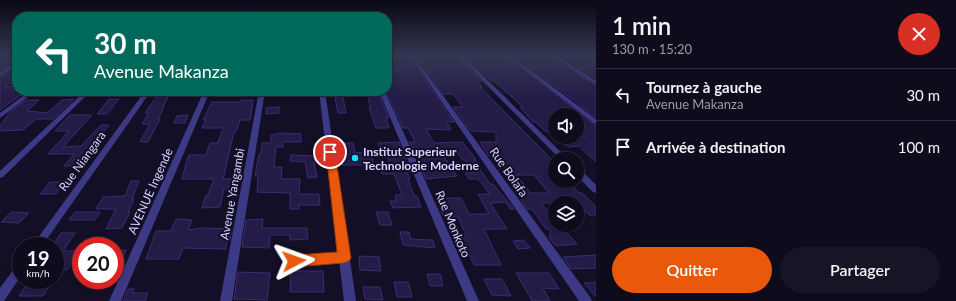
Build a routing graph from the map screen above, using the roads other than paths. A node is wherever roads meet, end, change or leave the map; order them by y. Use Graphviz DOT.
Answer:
graph roads {
  1 [pos="422,70"];
  2 [pos="474,70"];
  3 [pos="528,70"];
  4 [pos="576,70"];
  5 [pos="596,83"];
  6 [pos="26,96"];
  7 [pos="83,96"];
  8 [pos="144,96"];
  9 [pos="205,96"];
  10 [pos="261,96"];
  11 [pos="323,96"];
  12 [pos="384,96"];
  13 [pos="0,116"];
  14 [pos="596,122"];
  15 [pos="557,152"];
  16 [pos="0,175"];
  17 [pos="584,179"];
  18 [pos="596,190"];
  19 [pos="43,237"];
  20 [pos="344,258"];
  21 [pos="294,261"];
  22 [pos="12,280"];
  23 [pos="0,297"];
  24 [pos="115,301"];
  25 [pos="226,301"];
  26 [pos="350,301"];
  27 [pos="473,301"];
  28 [pos="586,301"];
  1 -- 28 [label="street, Rue Bolafa"];
  2 -- 15 [label="street"];
  3 -- 14 [label="street"];
  4 -- 5 [label="street"];
  6 -- 13 [label="street"];
  7 -- 16 [label="street"];
  8 -- 19 [label="street, Rue Niangara"];
  9 -- 24 [label="street, AVENUE Ingende"];
  10 -- 25 [label="street, Avenue Yangambi"];
  11 -- 20 [label="street"];
  12 -- 27 [label="street, Rue Monkoto"];
  17 -- 18 [label="street"];
  20 -- 21 [label="lane"];
  20 -- 26 [label="street"];
  22 -- 23 [label="street"];
}
